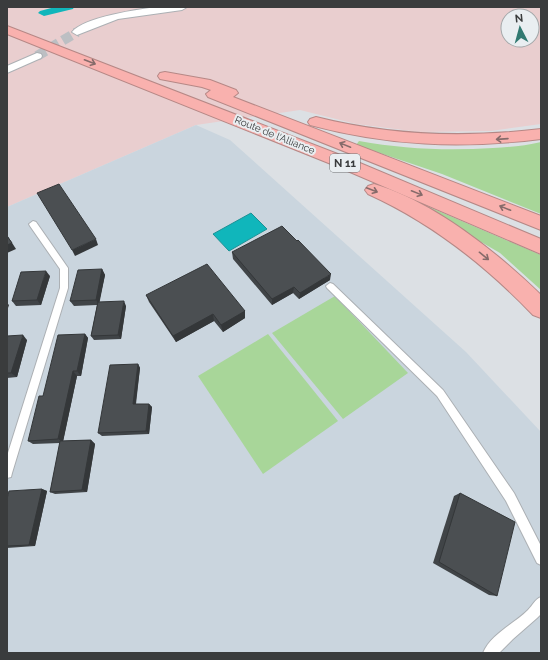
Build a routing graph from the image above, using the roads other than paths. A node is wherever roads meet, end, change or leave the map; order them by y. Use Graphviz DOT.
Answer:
graph roads {
  1 [pos="182,7"];
  2 [pos="7,30"];
  3 [pos="77,32"];
  4 [pos="7,33"];
  5 [pos="29,38"];
  6 [pos="63,38"];
  7 [pos="106,54"];
  8 [pos="37,56"];
  9 [pos="7,70"];
  10 [pos="154,77"];
  11 [pos="541,134"];
  12 [pos="541,223"];
  13 [pos="33,224"];
  14 [pos="541,247"];
  15 [pos="330,286"];
  16 [pos="541,309"];
  17 [pos="7,473"];
  18 [pos="541,559"];
  19 [pos="541,605"];
  20 [pos="490,653"];
  1 -- 3 [label="street"];
  2 -- 5 [label="highway, Route de l'Alliance / N 11"];
  4 -- 5 [label="highway"];
  5 -- 10 [label="highway, Route de l'Alliance / N 11, one-way"];
  6 -- 7 [label="highway"];
  8 -- 9 [label="street"];
  11 -- 10 [label="highway, one-way"];
  12 -- 10 [label="highway, Route de l'Alliance / N 11, one-way"];
  10 -- 14 [label="highway, Route de l'Alliance / N 11, one-way"];
  10 -- 16 [label="highway, one-way"];
  13 -- 17 [label="lane"];
  15 -- 18 [label="lane"];
  19 -- 20 [label="lane"];
}
